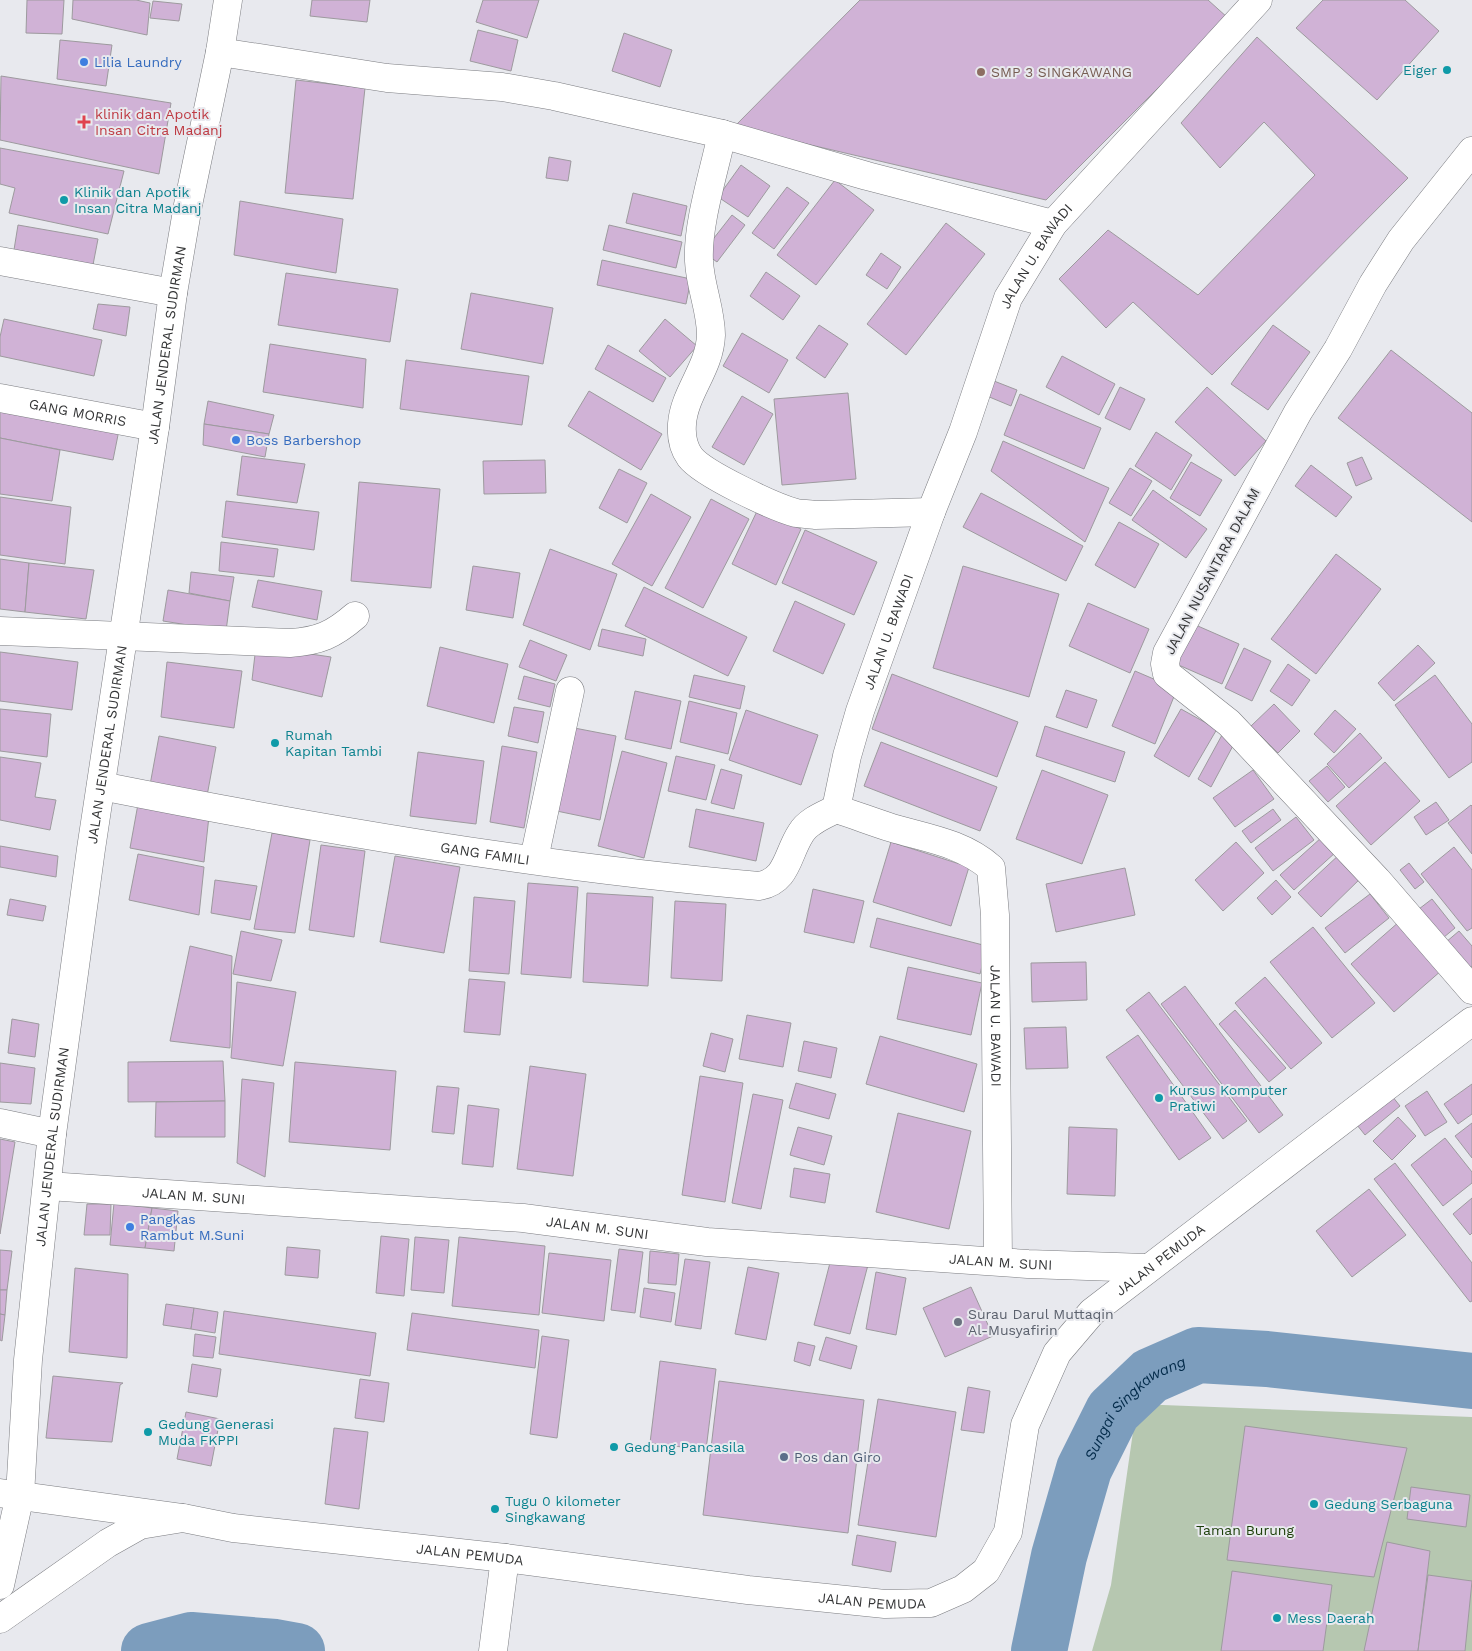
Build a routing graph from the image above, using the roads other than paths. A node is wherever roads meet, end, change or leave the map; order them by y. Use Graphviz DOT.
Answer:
graph roads {
  1 [pos="228,0"];
  2 [pos="1258,0"];
  3 [pos="220,52"];
  4 [pos="722,134"];
  5 [pos="1472,151"];
  6 [pos="1053,224"];
  7 [pos="0,261"];
  8 [pos="173,293"];
  9 [pos="0,398"];
  10 [pos="156,427"];
  11 [pos="931,512"];
  12 [pos="355,616"];
  13 [pos="0,631"];
  14 [pos="122,636"];
  15 [pos="570,691"];
  16 [pos="101,786"];
  17 [pos="836,809"];
  18 [pos="534,859"];
  19 [pos="1472,990"];
  20 [pos="1472,1021"];
  21 [pos="0,1123"];
  22 [pos="52,1134"];
  23 [pos="48,1186"];
  24 [pos="998,1261"];
  25 [pos="1146,1268"];
  26 [pos="10,1494"];
  27 [pos="183,1518"];
  28 [pos="505,1558"];
  29 [pos="0,1585"];
  30 [pos="0,1619"];
  31 [pos="493,1651"];
  1 -- 3 [label="street, JALAN JENDERAL SUDIRMAN"];
  2 -- 6 [label="street, JALAN U. BAWADI"];
  3 -- 4 [label="street"];
  3 -- 8 [label="street, JALAN JENDERAL SUDIRMAN"];
  4 -- 6 [label="street"];
  4 -- 11 [label="street"];
  5 -- 19 [label="street, JALAN NUSANTARA DALAM"];
  6 -- 11 [label="street, JALAN U. BAWADI"];
  7 -- 8 [label="street"];
  8 -- 10 [label="street, JALAN JENDERAL SUDIRMAN"];
  9 -- 10 [label="street, GANG MORRIS"];
  10 -- 14 [label="street, JALAN JENDERAL SUDIRMAN"];
  11 -- 17 [label="street, JALAN U. BAWADI"];
  12 -- 14 [label="street"];
  13 -- 14 [label="street"];
  14 -- 16 [label="street, JALAN JENDERAL SUDIRMAN"];
  15 -- 18 [label="street"];
  16 -- 18 [label="street, GANG FAMILI"];
  16 -- 22 [label="street, JALAN JENDERAL SUDIRMAN"];
  17 -- 18 [label="street, GANG FAMILI"];
  17 -- 24 [label="street, JALAN U. BAWADI"];
  20 -- 25 [label="street, JALAN PEMUDA"];
  21 -- 22 [label="street"];
  22 -- 23 [label="street, JALAN JENDERAL SUDIRMAN"];
  23 -- 24 [label="street, JALAN M. SUNI"];
  23 -- 26 [label="street, JALAN JENDERAL SUDIRMAN"];
  24 -- 25 [label="street, JALAN M. SUNI"];
  25 -- 28 [label="street, JALAN PEMUDA"];
  26 -- 27 [label="street, JALAN PEMUDA"];
  26 -- 29 [label="street, JALAN JENDERAL SUDIRMAN"];
  27 -- 28 [label="street, JALAN PEMUDA"];
  27 -- 30 [label="street"];
  28 -- 31 [label="street"];
}
